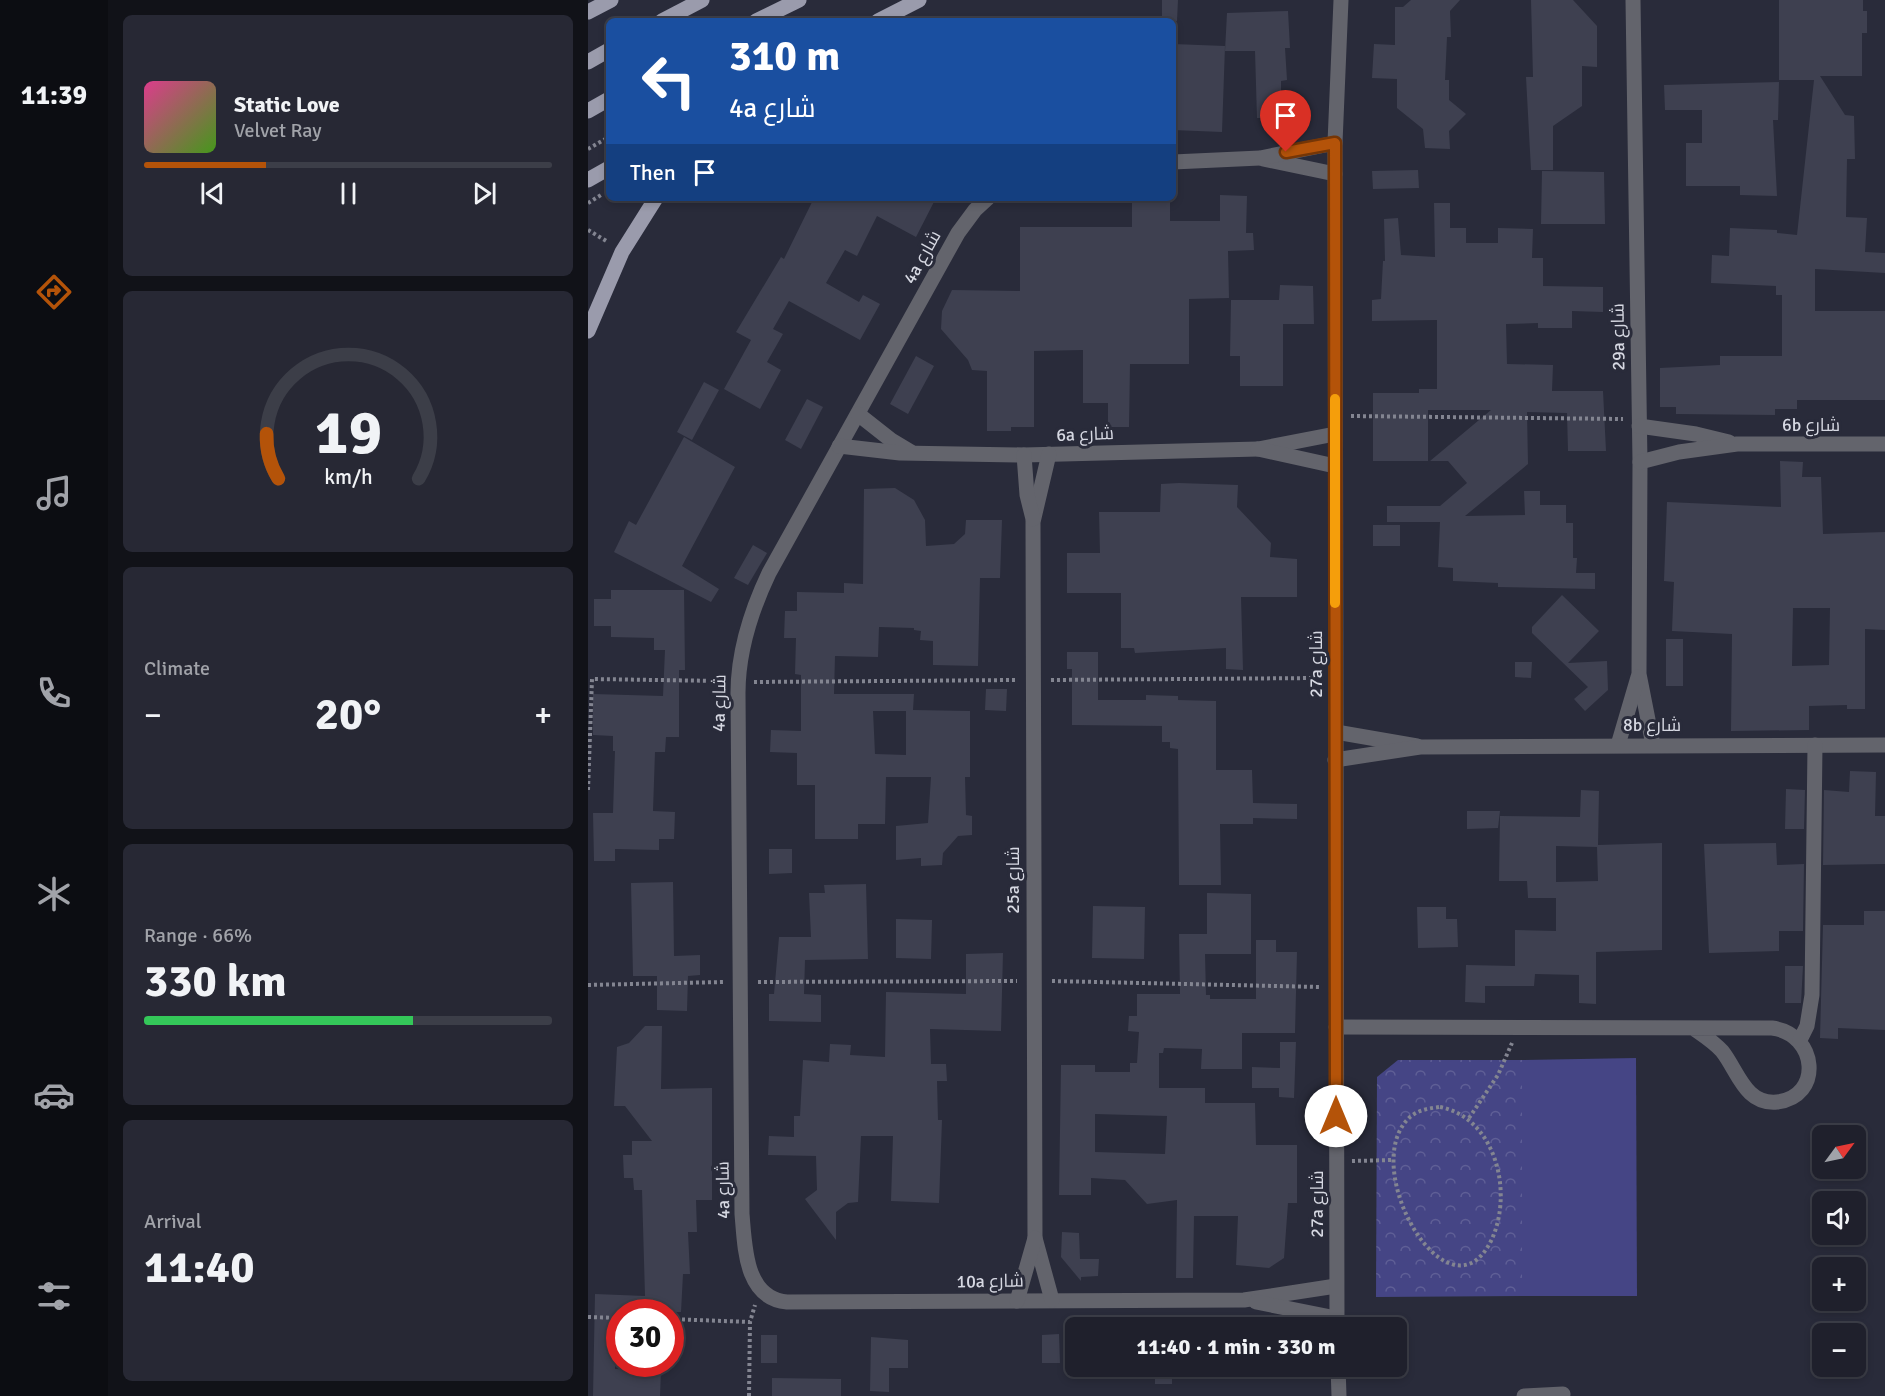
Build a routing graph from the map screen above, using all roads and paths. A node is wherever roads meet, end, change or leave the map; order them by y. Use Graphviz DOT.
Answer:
graph roads {
  1 [pos="611,0"];
  2 [pos="685,0"];
  3 [pos="702,0"];
  4 [pos="799,0"];
  5 [pos="920,0"];
  6 [pos="1341,0"];
  7 [pos="1633,0"];
  8 [pos="588,12"];
  9 [pos="668,18"];
  10 [pos="680,18"];
  11 [pos="762,18"];
  12 [pos="884,18"];
  13 [pos="606,52"];
  14 [pos="588,62"];
  15 [pos="606,101"];
  16 [pos="588,111"];
  17 [pos="606,139"];
  18 [pos="1335,143"];
  19 [pos="588,149"];
  20 [pos="1260,158"];
  21 [pos="1176,162"];
  22 [pos="606,170"];
  23 [pos="1335,174"];
  24 [pos="588,180"];
  25 [pos="654,201"];
  26 [pos="985,201"];
  27 [pos="588,230"];
  28 [pos="622,252"];
  29 [pos="588,331"];
  30 [pos="858,414"];
  31 [pos="1335,416"];
  32 [pos="1639,422"];
  33 [pos="1335,434"];
  34 [pos="1737,444"];
  35 [pos="1885,444"];
  36 [pos="839,446"];
  37 [pos="1258,449"];
  38 [pos="914,453"];
  39 [pos="1049,454"];
  40 [pos="1024,455"];
  41 [pos="1640,462"];
  42 [pos="1335,466"];
  43 [pos="1034,522"];
  44 [pos="1639,674"];
  45 [pos="1335,678"];
  46 [pos="1034,680"];
  47 [pos="738,682"];
  48 [pos="1335,732"];
  49 [pos="1618,745"];
  50 [pos="1653,745"];
  51 [pos="1815,746"];
  52 [pos="1885,746"];
  53 [pos="1420,747"];
  54 [pos="1335,760"];
  55 [pos="588,790"];
  56 [pos="1032,981"];
  57 [pos="741,982"];
  58 [pos="588,985"];
  59 [pos="1336,987"];
  60 [pos="1336,1028"];
  61 [pos="1517,1028"];
  62 [pos="1693,1028"];
  63 [pos="1800,1040"];
  64 [pos="1469,1118"];
  65 [pos="1393,1160"];
  66 [pos="1336,1161"];
  67 [pos="1035,1238"];
  68 [pos="1336,1286"];
  69 [pos="764,1295"];
  70 [pos="1052,1300"];
  71 [pos="1244,1300"];
  72 [pos="1017,1301"];
  73 [pos="588,1317"];
  74 [pos="1313,1317"];
  75 [pos="1337,1317"];
  76 [pos="606,1318"];
  77 [pos="684,1320"];
  78 [pos="750,1322"];
  79 [pos="1339,1377"];
  80 [pos="1563,1394"];
  81 [pos="749,1396"];
  82 [pos="1340,1396"];
  83 [pos="1524,1396"];
  1 -- 8 [label="main road"];
  2 -- 10 [label="main road"];
  3 -- 9 [label="main road, bridge"];
  4 -- 11 [label="main road"];
  5 -- 12 [label="main road"];
  6 -- 18 [label="street, 27a شارع"];
  7 -- 32 [label="street, 29a شارع"];
  13 -- 14 [label="main road, bridge"];
  15 -- 16 [label="main road"];
  17 -- 19 [label="path"];
  18 -- 20 [label="street"];
  18 -- 23 [label="street, 27a شارع"];
  20 -- 21 [label="street"];
  20 -- 23 [label="street"];
  22 -- 24 [label="main road"];
  23 -- 31 [label="street, 27a شارع"];
  25 -- 28 [label="main road"];
  26 -- 30 [label="street, 4a شارع"];
  27 -- 28 [label="path"];
  28 -- 29 [label="main road"];
  30 -- 36 [label="street, 4a شارع"];
  30 -- 38 [label="street, 6a شارع"];
  31 -- 32 [label="path"];
  31 -- 33 [label="street, 27a شارع"];
  32 -- 34 [label="street, 6b شارع"];
  32 -- 41 [label="street, 29a شارع"];
  33 -- 37 [label="street, 6a شارع"];
  33 -- 42 [label="street, 27a شارع"];
  34 -- 35 [label="street, 6b شارع"];
  34 -- 41 [label="street, 6b شارع"];
  36 -- 38 [label="street, 6a شارع"];
  36 -- 47 [label="street, 4a شارع"];
  37 -- 39 [label="street, 6a شارع"];
  37 -- 42 [label="street, 6a شارع"];
  38 -- 40 [label="street, 6a شارع"];
  39 -- 40 [label="street, 6a شارع"];
  39 -- 43 [label="street, 25a شارع"];
  40 -- 43 [label="street, 25a شارع"];
  41 -- 44 [label="street, 29a شارع"];
  42 -- 45 [label="street, 27a شارع"];
  43 -- 46 [label="street, 25a شارع"];
  44 -- 49 [label="street, 29a شارع"];
  44 -- 50 [label="street, 29a شارع"];
  45 -- 46 [label="path"];
  45 -- 48 [label="street, 27a شارع"];
  46 -- 47 [label="path"];
  46 -- 56 [label="street, 25a شارع"];
  47 -- 55 [label="path"];
  47 -- 57 [label="street, 4a شارع"];
  48 -- 53 [label="street, 8b شارع"];
  48 -- 54 [label="street, 27a شارع"];
  49 -- 50 [label="street, 8b شارع"];
  49 -- 53 [label="street, 8b شارع"];
  50 -- 51 [label="street, 8b شارع"];
  51 -- 52 [label="street, 8b شارع"];
  51 -- 63 [label="street"];
  53 -- 54 [label="street, 8b شارع"];
  54 -- 59 [label="street, 27a شارع"];
  56 -- 57 [label="path"];
  56 -- 59 [label="path"];
  56 -- 67 [label="street, 25a شارع"];
  57 -- 58 [label="path"];
  57 -- 69 [label="street, 4a شارع"];
  59 -- 60 [label="street, 27a شارع"];
  60 -- 61 [label="street"];
  60 -- 66 [label="street, 27a شارع"];
  61 -- 62 [label="street"];
  61 -- 64 [label="path"];
  62 -- 63 [label="street"];
  62 -- 63 [label="street"];
  64 -- 65 [label="path"];
  64 -- 65 [label="path"];
  65 -- 66 [label="path"];
  66 -- 68 [label="street, 27a شارع"];
  67 -- 70 [label="street, 25a شارع"];
  67 -- 72 [label="street, 25a شارع"];
  68 -- 71 [label="street, 10a شارع"];
  68 -- 75 [label="street, 27a شارع"];
  69 -- 72 [label="street, 10a شارع"];
  69 -- 78 [label="path"];
  70 -- 71 [label="street, 10a شارع"];
  70 -- 72 [label="street, 10a شارع"];
  71 -- 74 [label="street, 10a شارع"];
  73 -- 76 [label="path"];
  77 -- 78 [label="path"];
  78 -- 81 [label="path"];
  79 -- 82 [label="street"];
  80 -- 83 [label="street"];
}
